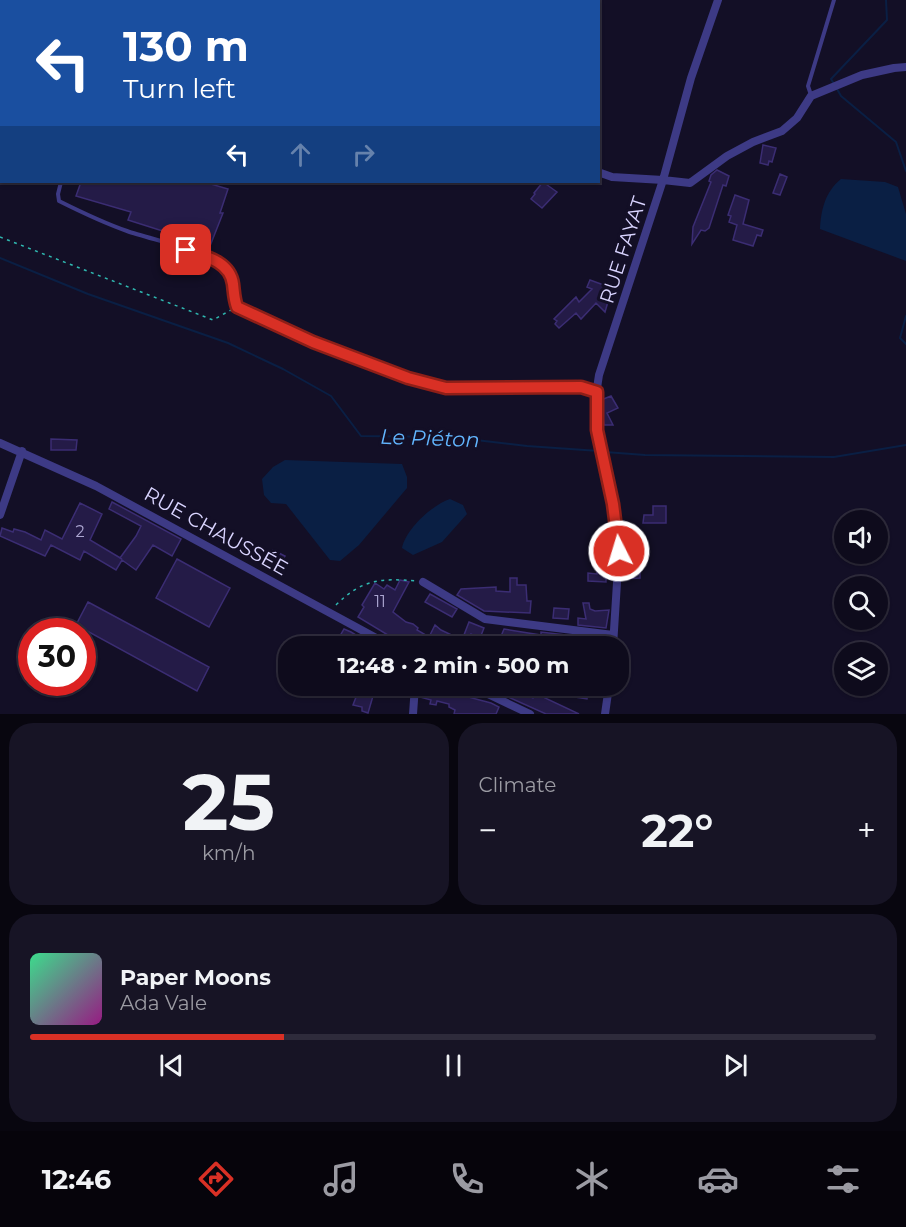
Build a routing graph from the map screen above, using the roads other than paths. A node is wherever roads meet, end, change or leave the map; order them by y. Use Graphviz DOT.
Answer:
graph roads {
  1 [pos="718,0"];
  2 [pos="834,0"];
  3 [pos="906,67"];
  4 [pos="811,96"];
  5 [pos="600,173"];
  6 [pos="663,180"];
  7 [pos="61,183"];
  8 [pos="597,392"];
  9 [pos="0,443"];
  10 [pos="22,451"];
  11 [pos="0,515"];
  12 [pos="423,582"];
  13 [pos="614,635"];
  14 [pos="373,636"];
  15 [pos="414,696"];
  16 [pos="492,696"];
  17 [pos="608,696"];
  18 [pos="413,714"];
  19 [pos="530,714"];
  20 [pos="605,714"];
  1 -- 6 [label="street"];
  2 -- 4 [label="lane"];
  3 -- 4 [label="street"];
  4 -- 6 [label="street"];
  5 -- 6 [label="street, RUE FAYAT"];
  6 -- 8 [label="street, RUE FAYAT"];
  7 -- 8 [label="lane"];
  8 -- 13 [label="street, RUE FAYAT"];
  9 -- 10 [label="street, RUE CHAUSSÉE"];
  10 -- 11 [label="street"];
  10 -- 14 [label="street, RUE CHAUSSÉE"];
  12 -- 13 [label="street"];
  15 -- 18 [label="street"];
  16 -- 19 [label="street"];
  17 -- 20 [label="street"];
}
